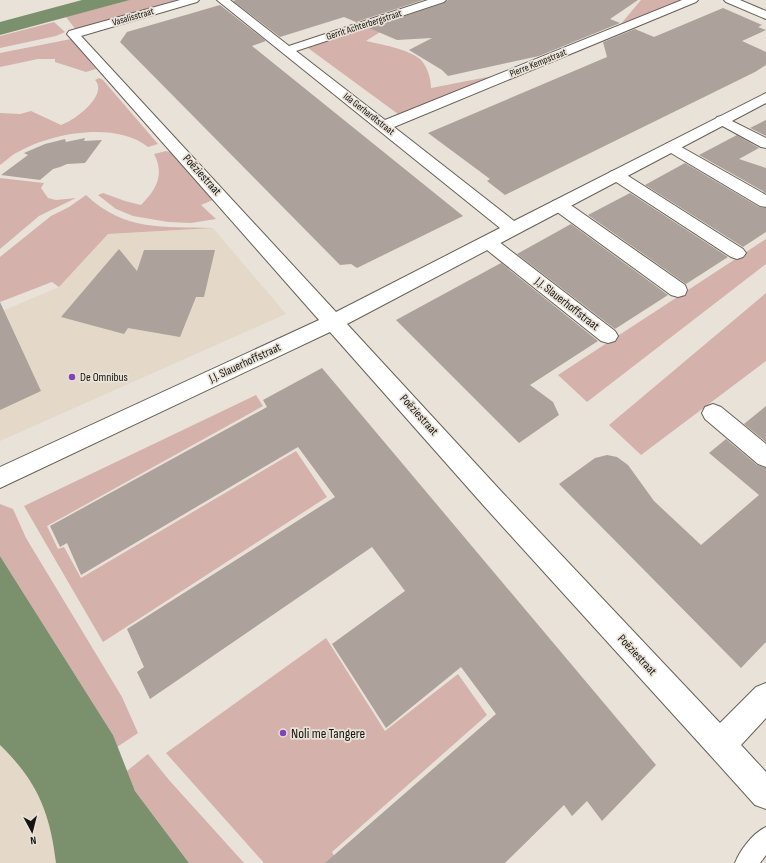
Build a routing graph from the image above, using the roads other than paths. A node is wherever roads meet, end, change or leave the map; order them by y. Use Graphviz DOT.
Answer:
graph roads {
  1 [pos="193,0"];
  2 [pos="223,0"];
  3 [pos="440,0"];
  4 [pos="692,0"];
  5 [pos="730,0"];
  6 [pos="766,15"];
  7 [pos="73,34"];
  8 [pos="288,50"];
  9 [pos="766,97"];
  10 [pos="722,120"];
  11 [pos="384,126"];
  12 [pos="766,144"];
  13 [pos="671,146"];
  14 [pos="616,175"];
  15 [pos="766,202"];
  16 [pos="559,205"];
  17 [pos="513,229"];
  18 [pos="488,242"];
  19 [pos="737,253"];
  20 [pos="678,290"];
  21 [pos="334,321"];
  22 [pos="608,336"];
  23 [pos="713,413"];
  24 [pos="766,457"];
  25 [pos="0,478"];
  26 [pos="766,697"];
  27 [pos="720,746"];
  28 [pos="766,794"];
  29 [pos="766,838"];
  30 [pos="746,863"];
  1 -- 7 [label="street, Vasalisstraat"];
  2 -- 8 [label="street, Ida Gerhardtstraat"];
  3 -- 8 [label="street, Gerrit Achterbergstraat"];
  4 -- 11 [label="street, Pierre Kempstraat"];
  5 -- 6 [label="street"];
  7 -- 21 [label="street, Poëziestraat"];
  8 -- 11 [label="street, Ida Gerhardtstraat"];
  9 -- 10 [label="street, J.J. Slauerhoffstraat"];
  10 -- 12 [label="street"];
  10 -- 13 [label="street, J.J. Slauerhoffstraat"];
  11 -- 17 [label="street, Ida Gerhardtstraat"];
  13 -- 14 [label="street, J.J. Slauerhoffstraat"];
  13 -- 15 [label="street"];
  14 -- 16 [label="street, J.J. Slauerhoffstraat"];
  14 -- 19 [label="street"];
  16 -- 17 [label="street, J.J. Slauerhoffstraat"];
  16 -- 20 [label="street"];
  17 -- 18 [label="street, J.J. Slauerhoffstraat"];
  18 -- 21 [label="street, J.J. Slauerhoffstraat"];
  18 -- 22 [label="street, J.J. Slauerhoffstraat"];
  21 -- 25 [label="street, J.J. Slauerhoffstraat"];
  21 -- 27 [label="street, Poëziestraat"];
  23 -- 24 [label="street"];
  26 -- 27 [label="street"];
  27 -- 28 [label="street, Poëziestraat"];
  29 -- 30 [label="lane"];
}
